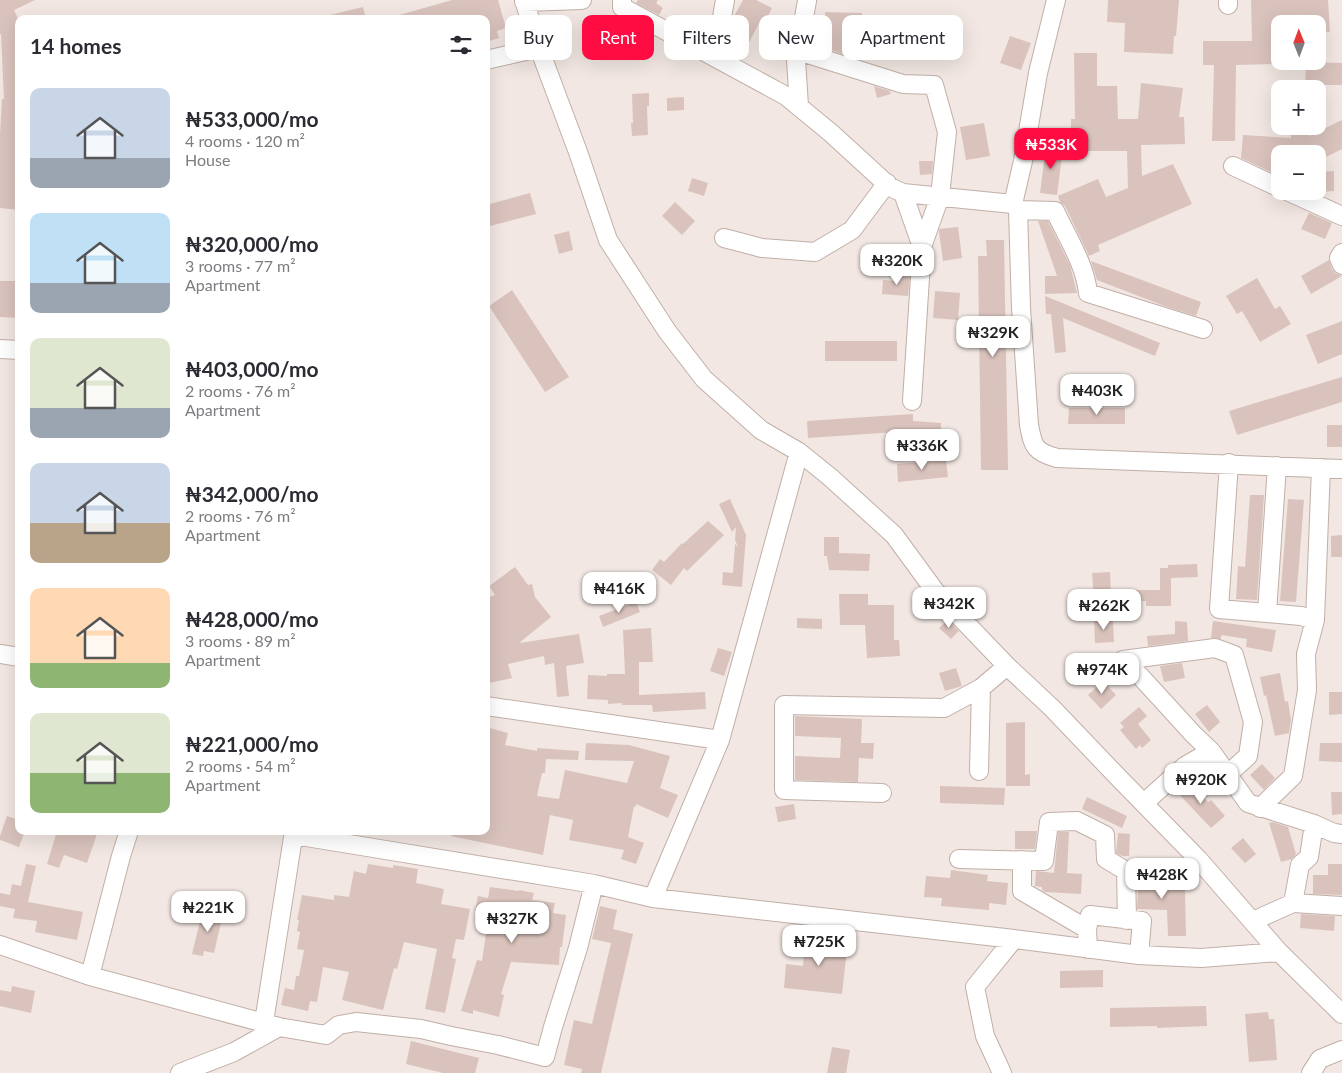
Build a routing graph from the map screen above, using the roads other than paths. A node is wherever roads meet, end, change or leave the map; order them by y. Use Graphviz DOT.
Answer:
graph roads {
  1 [pos="582,0"];
  2 [pos="622,0"];
  3 [pos="725,0"];
  4 [pos="1056,0"];
  5 [pos="524,1"];
  6 [pos="806,1"];
  7 [pos="528,15"];
  8 [pos="722,15"];
  9 [pos="804,15"];
  10 [pos="664,30"];
  11 [pos="505,56"];
  12 [pos="490,59"];
  13 [pos="544,60"];
  14 [pos="720,60"];
  15 [pos="796,60"];
  16 [pos="827,60"];
  17 [pos="799,106"];
  18 [pos="1233,166"];
  19 [pos="887,183"];
  20 [pos="1271,184"];
  21 [pos="903,193"];
  22 [pos="940,196"];
  23 [pos="1307,200"];
  24 [pos="1016,207"];
  25 [pos="1342,216"];
  26 [pos="724,238"];
  27 [pos="922,247"];
  28 [pos="1342,253"];
  29 [pos="1342,265"];
  30 [pos="1203,329"];
  31 [pos="0,349"];
  32 [pos="15,350"];
  33 [pos="912,401"];
  34 [pos="799,452"];
  35 [pos="1229,463"];
  36 [pos="1277,466"];
  37 [pos="1321,468"];
  38 [pos="1342,469"];
  39 [pos="1267,613"];
  40 [pos="1315,620"];
  41 [pos="0,654"];
  42 [pos="15,656"];
  43 [pos="1007,666"];
  44 [pos="981,688"];
  45 [pos="490,707"];
  46 [pos="720,740"];
  47 [pos="1211,751"];
  48 [pos="979,770"];
  49 [pos="1227,775"];
  50 [pos="882,793"];
  51 [pos="1144,803"];
  52 [pos="1260,808"];
  53 [pos="1314,824"];
  54 [pos="1342,834"];
  55 [pos="127,835"];
  56 [pos="294,835"];
  57 [pos="306,835"];
  58 [pos="959,859"];
  59 [pos="1022,860"];
  60 [pos="594,884"];
  61 [pos="653,898"];
  62 [pos="1293,904"];
  63 [pos="1342,906"];
  64 [pos="1127,920"];
  65 [pos="1253,921"];
  66 [pos="1087,929"];
  67 [pos="1014,940"];
  68 [pos="0,945"];
  69 [pos="1088,949"];
  70 [pos="1279,952"];
  71 [pos="1139,955"];
  72 [pos="90,976"];
  73 [pos="1342,1014"];
  74 [pos="272,1025"];
  75 [pos="1342,1050"];
  76 [pos="191,1071"];
  77 [pos="1002,1073"];
  78 [pos="1310,1073"];
  1 -- 5 [label="street"];
  2 -- 10 [label="street"];
  3 -- 8 [label="street"];
  4 -- 24 [label="street"];
  5 -- 7 [label="street"];
  6 -- 9 [label="street"];
  11 -- 12 [label="street"];
  13 -- 34 [label="street"];
  14 -- 17 [label="street"];
  15 -- 17 [label="street"];
  16 -- 22 [label="street"];
  17 -- 19 [label="street"];
  18 -- 20 [label="street"];
  19 -- 21 [label="street"];
  19 -- 26 [label="street"];
  21 -- 22 [label="street"];
  21 -- 27 [label="street"];
  22 -- 24 [label="street"];
  22 -- 27 [label="street"];
  23 -- 25 [label="street"];
  24 -- 30 [label="street"];
  24 -- 35 [label="street"];
  27 -- 33 [label="street"];
  28 -- 29 [label="street"];
  31 -- 32 [label="street"];
  34 -- 43 [label="street"];
  34 -- 46 [label="street"];
  35 -- 36 [label="street"];
  35 -- 39 [label="street"];
  36 -- 37 [label="street"];
  36 -- 39 [label="street"];
  37 -- 38 [label="street"];
  37 -- 40 [label="street"];
  39 -- 40 [label="street"];
  40 -- 52 [label="street"];
  41 -- 42 [label="street"];
  43 -- 44 [label="street"];
  43 -- 51 [label="street"];
  44 -- 48 [label="street"];
  44 -- 50 [label="street"];
  45 -- 46 [label="street"];
  46 -- 61 [label="street"];
  47 -- 49 [label="street"];
  47 -- 49 [label="street"];
  47 -- 51 [label="street"];
  49 -- 52 [label="street"];
  51 -- 65 [label="street"];
  52 -- 53 [label="street"];
  53 -- 54 [label="street"];
  53 -- 62 [label="street"];
  55 -- 72 [label="street"];
  56 -- 74 [label="street"];
  57 -- 60 [label="street"];
  58 -- 59 [label="street"];
  59 -- 64 [label="street"];
  59 -- 66 [label="street"];
  60 -- 61 [label="street"];
  60 -- 74 [label="street"];
  61 -- 67 [label="street"];
  62 -- 63 [label="street"];
  62 -- 65 [label="street"];
  64 -- 66 [label="street"];
  64 -- 71 [label="street"];
  65 -- 70 [label="street"];
  66 -- 69 [label="street"];
  67 -- 69 [label="street"];
  67 -- 77 [label="street"];
  68 -- 72 [label="street"];
  69 -- 71 [label="street"];
  70 -- 71 [label="street"];
  70 -- 73 [label="street"];
  72 -- 74 [label="street"];
  74 -- 76 [label="street"];
  75 -- 78 [label="street"];
}
